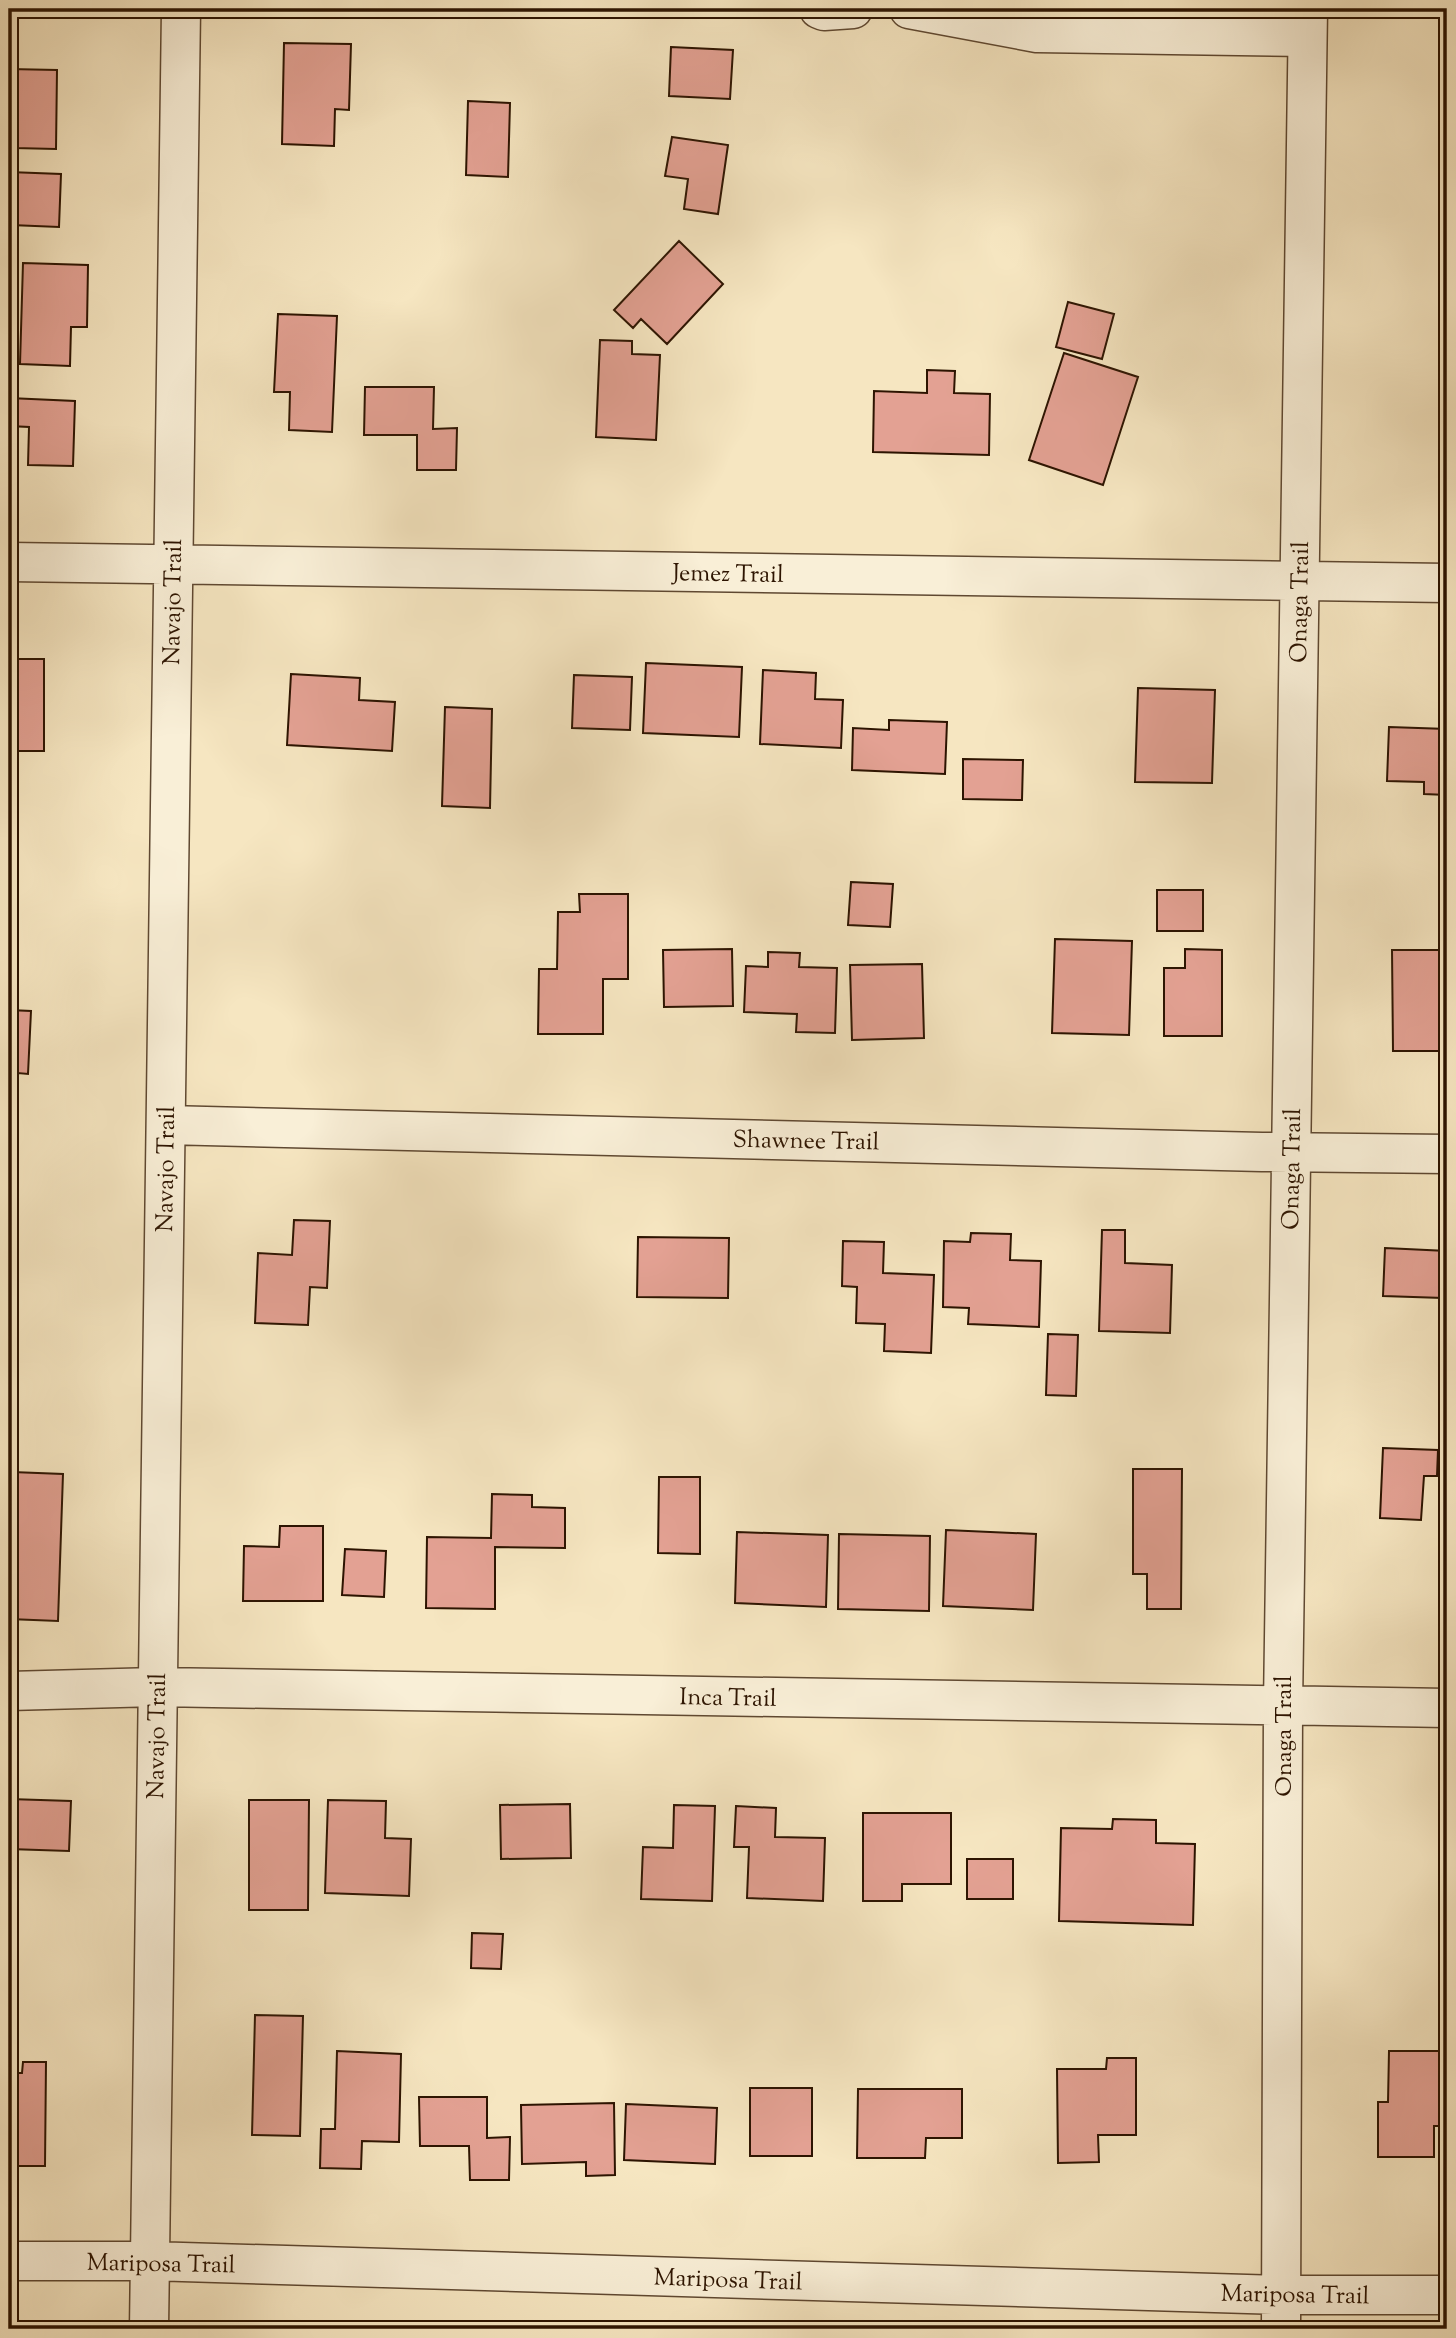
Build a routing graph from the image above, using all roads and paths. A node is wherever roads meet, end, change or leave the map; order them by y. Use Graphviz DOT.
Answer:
graph roads {
  1 [pos="181,9"];
  2 [pos="819,9"];
  3 [pos="853,9"];
  4 [pos="909,9"];
  5 [pos="1307,23"];
  6 [pos="9,562"];
  7 [pos="173,565"];
  8 [pos="1299,581"];
  9 [pos="1447,583"];
  10 [pos="166,1125"];
  11 [pos="1291,1152"];
  12 [pos="1447,1154"];
  13 [pos="156,1687"];
  14 [pos="9,1691"];
  15 [pos="1283,1706"];
  16 [pos="1447,1709"];
  17 [pos="9,2261"];
  18 [pos="150,2261"];
  19 [pos="1447,2295"];
  20 [pos="1281,2312"];
  21 [pos="149,2329"];
  1 -- 7 [label="street, Navajo Trail"];
  2 -- 3 [label="street"];
  4 -- 5 [label="street"];
  5 -- 8 [label="street, Onaga Trail"];
  6 -- 7 [label="street, Jemez Trail"];
  7 -- 8 [label="street, Jemez Trail"];
  7 -- 10 [label="street, Navajo Trail"];
  8 -- 9 [label="street, Jemez Trail"];
  8 -- 11 [label="street, Onaga Trail"];
  10 -- 11 [label="street, Shawnee Trail"];
  10 -- 13 [label="street, Navajo Trail"];
  11 -- 12 [label="street, Shawnee Trail"];
  11 -- 15 [label="street, Onaga Trail"];
  13 -- 14 [label="street, Inca Trail"];
  13 -- 15 [label="street, Inca Trail"];
  13 -- 18 [label="street, Navajo Trail"];
  15 -- 16 [label="street, Inca Trail"];
  15 -- 20 [label="street, Onaga Trail"];
  17 -- 18 [label="street, Mariposa Trail"];
  18 -- 20 [label="street, Mariposa Trail"];
  18 -- 21 [label="street, Navajo Trail"];
  19 -- 20 [label="street, Mariposa Trail"];
}
